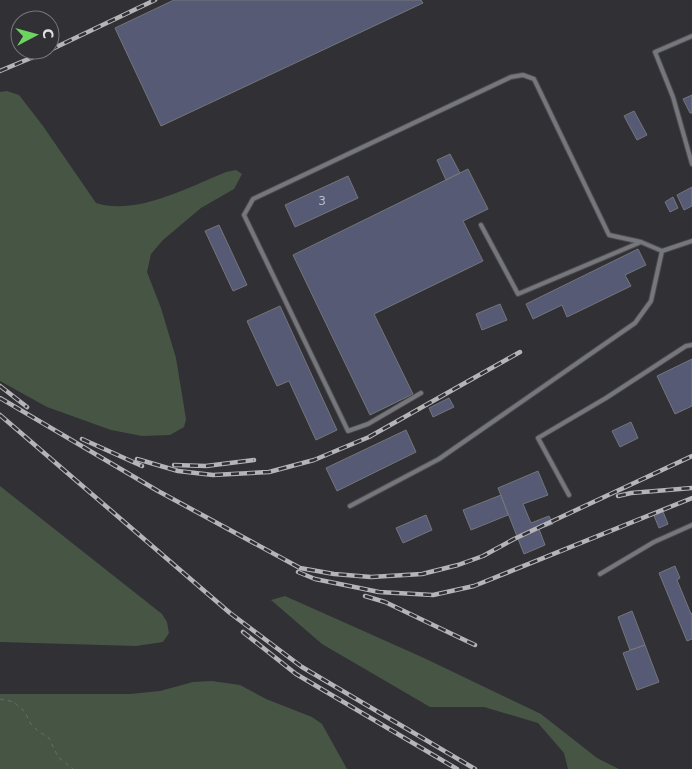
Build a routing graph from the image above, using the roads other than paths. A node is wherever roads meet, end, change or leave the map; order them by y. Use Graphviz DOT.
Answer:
graph roads {
  1 [pos="692,36"];
  2 [pos="692,164"];
  3 [pos="481,225"];
  4 [pos="692,241"];
  5 [pos="641,242"];
  6 [pos="662,251"];
  7 [pos="692,346"];
  8 [pos="421,393"];
  9 [pos="569,495"];
  10 [pos="350,506"];
  11 [pos="692,524"];
  12 [pos="600,574"];
  1 -- 2 [label="lane"];
  3 -- 5 [label="lane"];
  4 -- 6 [label="lane"];
  5 -- 6 [label="lane"];
  5 -- 8 [label="lane"];
  6 -- 10 [label="lane"];
  7 -- 9 [label="lane"];
  11 -- 12 [label="lane"];
}
